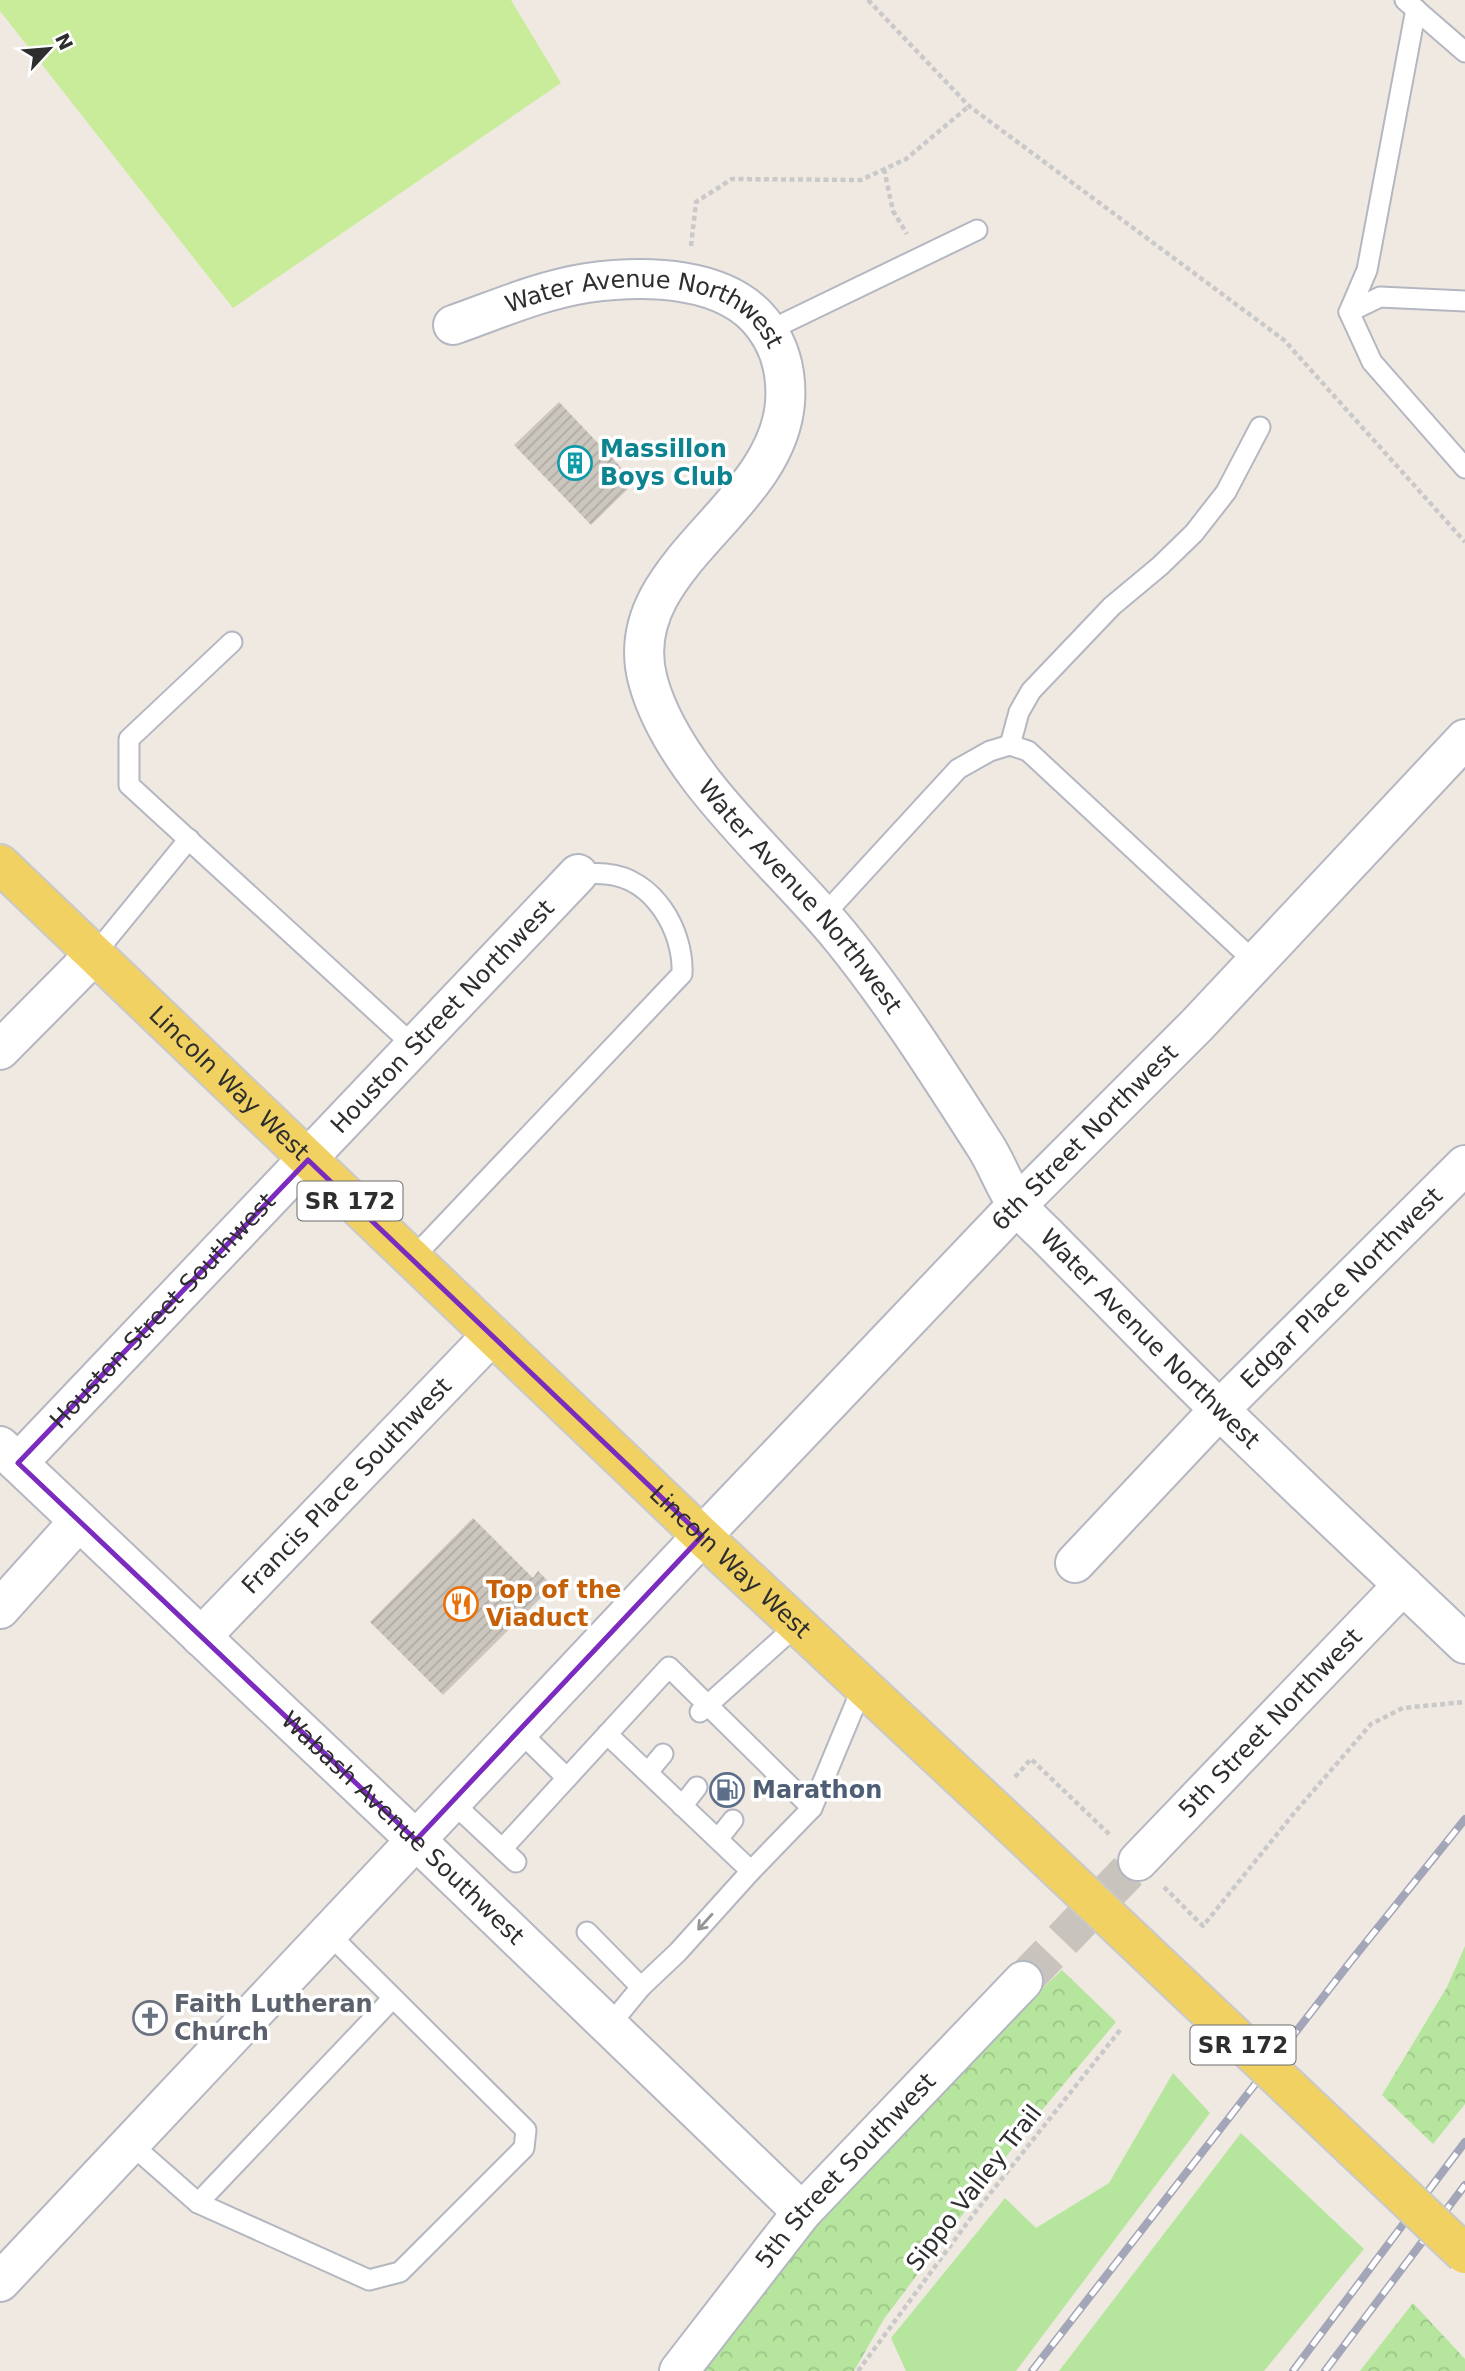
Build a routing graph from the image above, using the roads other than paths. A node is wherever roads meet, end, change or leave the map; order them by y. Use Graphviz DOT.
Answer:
graph roads {
  1 [pos="1410,4"];
  2 [pos="1465,52"];
  3 [pos="977,230"];
  4 [pos="1465,301"];
  5 [pos="1349,312"];
  6 [pos="453,326"];
  7 [pos="768,331"];
  8 [pos="1260,427"];
  9 [pos="1465,468"];
  10 [pos="232,642"];
  11 [pos="1465,739"];
  12 [pos="1010,745"];
  13 [pos="189,839"];
  14 [pos="0,864"];
  15 [pos="578,874"];
  16 [pos="823,916"];
  17 [pos="94,955"];
  18 [pos="1255,962"];
  19 [pos="414,1046"];
  20 [pos="1,1047"];
  21 [pos="308,1160"];
  22 [pos="1465,1165"];
  23 [pos="1017,1205"];
  24 [pos="412,1259"];
  25 [pos="492,1335"];
  26 [pos="1217,1410"];
  27 [pos="9,1455"];
  28 [pos="79,1521"];
  29 [pos="702,1536"];
  30 [pos="1075,1563"];
  31 [pos="1403,1585"];
  32 [pos="0,1609"];
  33 [pos="797,1625"];
  34 [pos="201,1637"];
  35 [pos="1465,1644"];
  36 [pos="862,1688"];
  37 [pos="704,1708"];
  38 [pos="519,1731"];
  39 [pos="607,1734"];
  40 [pos="663,1754"];
  41 [pos="648,1772"];
  42 [pos="567,1777"];
  43 [pos="698,1787"];
  44 [pos="452,1802"];
  45 [pos="682,1806"];
  46 [pos="812,1808"];
  47 [pos="733,1820"];
  48 [pos="718,1839"];
  49 [pos="416,1840"];
  50 [pos="1138,1861"];
  51 [pos="751,1871"];
  52 [pos="587,1932"];
  53 [pos="328,1933"];
  54 [pos="1023,1981"];
  55 [pos="641,1987"];
  56 [pos="393,1998"];
  57 [pos="609,2026"];
  58 [pos="131,2144"];
  59 [pos="198,2203"];
  60 [pos="802,2212"];
  61 [pos="1465,2254"];
  62 [pos="0,2282"];
  63 [pos="680,2371"];
  1 -- 2 [label="lane"];
  1 -- 5 [label="lane"];
  3 -- 7 [label="lane"];
  4 -- 5 [label="lane"];
  5 -- 9 [label="lane"];
  6 -- 7 [label="street, Water Avenue Northwest"];
  7 -- 16 [label="street, Water Avenue Northwest"];
  8 -- 12 [label="lane"];
  10 -- 13 [label="lane"];
  11 -- 18 [label="street, 6th Street Northwest"];
  12 -- 16 [label="lane"];
  12 -- 18 [label="lane"];
  13 -- 17 [label="lane"];
  13 -- 19 [label="lane"];
  14 -- 17 [label="main road, Lincoln Way West / SR 172"];
  15 -- 19 [label="street, Houston Street Northwest"];
  15 -- 24 [label="lane"];
  16 -- 23 [label="street, Water Avenue Northwest"];
  17 -- 20 [label="street"];
  17 -- 21 [label="main road, Lincoln Way West / SR 172"];
  18 -- 23 [label="street, 6th Street Northwest"];
  19 -- 21 [label="street, Houston Street Northwest"];
  21 -- 24 [label="main road, Lincoln Way West / SR 172"];
  21 -- 27 [label="street, Houston Street Southwest"];
  22 -- 26 [label="street, Edgar Place Northwest"];
  23 -- 26 [label="street, Water Avenue Northwest"];
  23 -- 29 [label="street, 6th Street Northwest"];
  24 -- 25 [label="main road, Lincoln Way West / SR 172"];
  25 -- 29 [label="main road, Lincoln Way West / SR 172"];
  25 -- 34 [label="street, Francis Place Southwest"];
  26 -- 30 [label="street, Edgar Place Northwest"];
  26 -- 31 [label="street, Water Avenue Northwest"];
  27 -- 28 [label="street, Wabash Avenue Southwest"];
  28 -- 32 [label="street"];
  28 -- 34 [label="street, Wabash Avenue Southwest"];
  29 -- 33 [label="main road, Lincoln Way West / SR 172"];
  29 -- 38 [label="street, 6th Street Northwest"];
  31 -- 35 [label="street, Water Avenue Northwest"];
  31 -- 50 [label="street, 5th Street Northwest"];
  33 -- 36 [label="main road, Lincoln Way West / SR 172"];
  33 -- 37 [label="lane"];
  34 -- 49 [label="street, Wabash Avenue Southwest"];
  36 -- 46 [label="lane"];
  36 -- 61 [label="main road, Lincoln Way West / SR 172, bridge"];
  37 -- 39 [label="lane"];
  37 -- 46 [label="lane"];
  38 -- 42 [label="lane"];
  38 -- 44 [label="street, 6th Street Northwest"];
  39 -- 41 [label="lane"];
  39 -- 42 [label="lane"];
  40 -- 41 [label="lane"];
  41 -- 45 [label="lane"];
  42 -- 44 [label="lane"];
  43 -- 45 [label="lane"];
  44 -- 49 [label="street, 6th Street Northwest"];
  45 -- 48 [label="lane"];
  46 -- 51 [label="lane"];
  47 -- 48 [label="lane"];
  48 -- 51 [label="lane"];
  49 -- 53 [label="street, 6th Street Northwest"];
  49 -- 57 [label="street, Wabash Avenue Southwest"];
  51 -- 55 [label="lane, one-way"];
  52 -- 55 [label="lane"];
  53 -- 56 [label="lane"];
  53 -- 58 [label="street, 6th Street Northwest"];
  54 -- 60 [label="street, 5th Street Southwest"];
  55 -- 57 [label="lane"];
  56 -- 59 [label="lane"];
  56 -- 59 [label="lane"];
  57 -- 60 [label="street, Wabash Avenue Southwest"];
  58 -- 59 [label="lane"];
  58 -- 62 [label="street, 6th Street Northwest"];
  60 -- 63 [label="street, 5th Street Southwest"];
}
